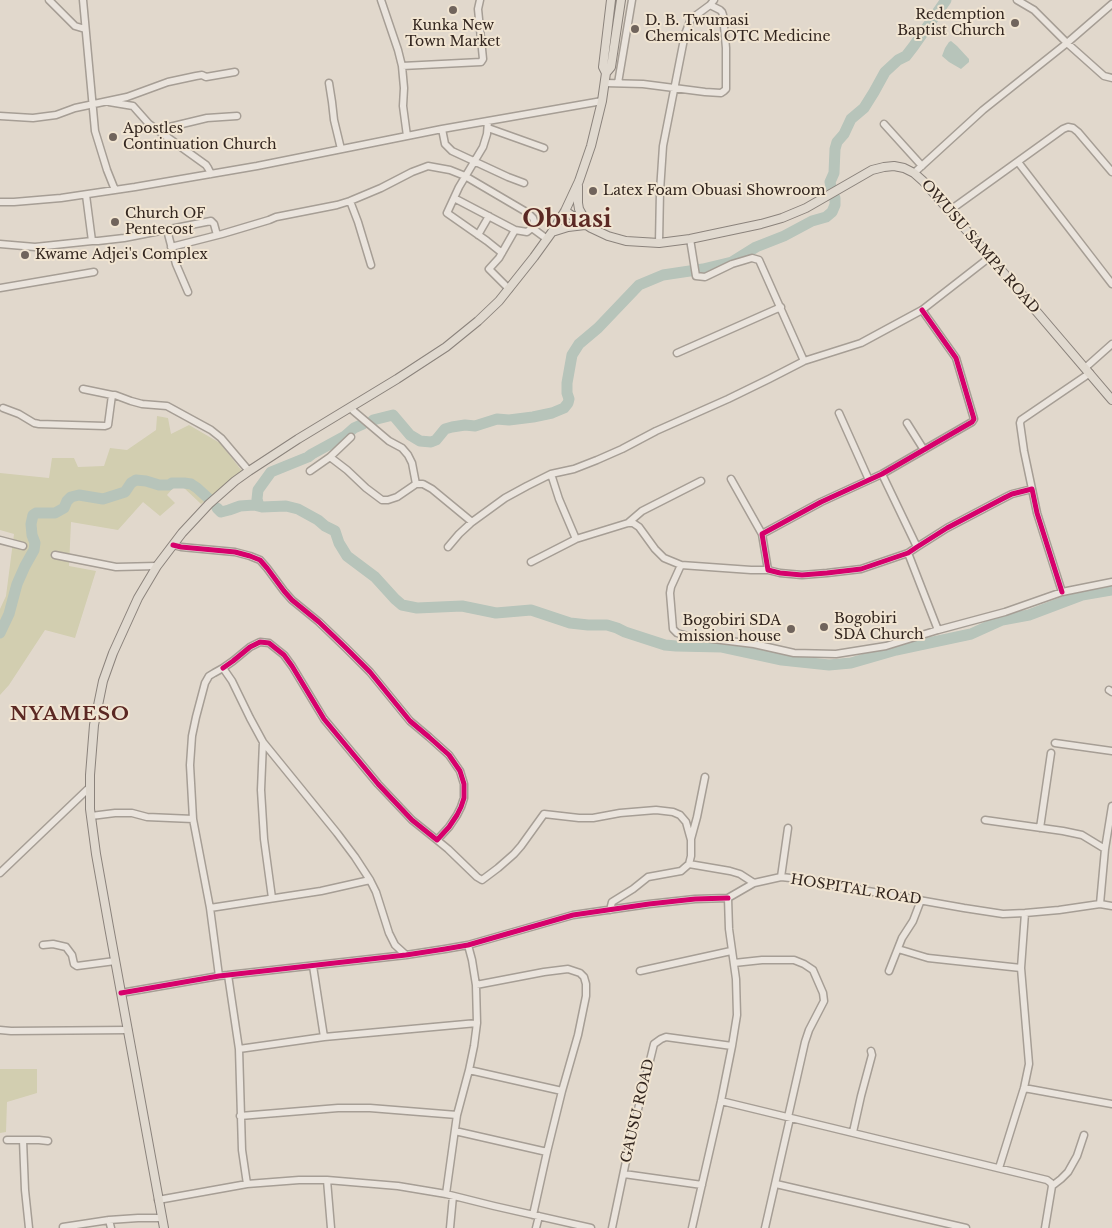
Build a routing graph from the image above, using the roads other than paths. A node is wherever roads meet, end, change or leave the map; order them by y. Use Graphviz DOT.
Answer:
graph roads {
  1 [pos="50,0"];
  2 [pos="83,0"];
  3 [pos="381,0"];
  4 [pos="480,0"];
  5 [pos="611,0"];
  6 [pos="621,0"];
  7 [pos="632,0"];
  8 [pos="1017,0"];
  9 [pos="712,3"];
  10 [pos="1112,4"];
  11 [pos="85,29"];
  12 [pos="1067,43"];
  13 [pos="402,66"];
  14 [pos="236,72"];
  15 [pos="606,73"];
  16 [pos="1112,78"];
  17 [pos="605,82"];
  18 [pos="329,83"];
  19 [pos="618,83"];
  20 [pos="674,88"];
  21 [pos="107,101"];
  22 [pos="602,101"];
  23 [pos="93,105"];
  24 [pos="0,116"];
  25 [pos="237,116"];
  26 [pos="488,124"];
  27 [pos="884,124"];
  28 [pos="442,129"];
  29 [pos="157,130"];
  30 [pos="407,136"];
  31 [pos="544,148"];
  32 [pos="341,149"];
  33 [pos="474,161"];
  34 [pos="1018,162"];
  35 [pos="922,166"];
  36 [pos="1112,172"];
  37 [pos="914,173"];
  38 [pos="211,174"];
  39 [pos="466,176"];
  40 [pos="579,181"];
  41 [pos="524,183"];
  42 [pos="116,190"];
  43 [pos="86,195"];
  44 [pos="454,198"];
  45 [pos="350,201"];
  46 [pos="0,202"];
  47 [pos="565,211"];
  48 [pos="949,211"];
  49 [pos="489,216"];
  50 [pos="588,227"];
  51 [pos="532,228"];
  52 [pos="167,230"];
  53 [pos="515,230"];
  54 [pos="217,235"];
  55 [pos="478,235"];
  56 [pos="550,235"];
  57 [pos="690,240"];
  58 [pos="92,241"];
  59 [pos="0,244"];
  60 [pos="659,244"];
  61 [pos="171,247"];
  62 [pos="502,253"];
  63 [pos="990,257"];
  64 [pos="371,265"];
  65 [pos="94,272"];
  66 [pos="1112,284"];
  67 [pos="0,288"];
  68 [pos="509,289"];
  69 [pos="188,292"];
  70 [pos="781,308"];
  71 [pos="922,310"];
  72 [pos="1112,344"];
  73 [pos="677,353"];
  74 [pos="804,361"];
  75 [pos="1087,370"];
  76 [pos="83,389"];
  77 [pos="112,395"];
  78 [pos="1112,400"];
  79 [pos="3,408"];
  80 [pos="350,408"];
  81 [pos="839,413"];
  82 [pos="906,423"];
  83 [pos="351,437"];
  84 [pos="924,450"];
  85 [pos="330,457"];
  86 [pos="249,471"];
  87 [pos="310,471"];
  88 [pos="551,474"];
  89 [pos="882,474"];
  90 [pos="731,479"];
  91 [pos="869,480"];
  92 [pos="700,481"];
  93 [pos="416,484"];
  94 [pos="1032,489"];
  95 [pos="472,522"];
  96 [pos="628,522"];
  97 [pos="762,534"];
  98 [pos="576,539"];
  99 [pos="0,540"];
  100 [pos="173,544"];
  101 [pos="23,546"];
  102 [pos="448,547"];
  103 [pos="916,547"];
  104 [pos="908,553"];
  105 [pos="55,555"];
  106 [pos="530,562"];
  107 [pos="681,565"];
  108 [pos="157,566"];
  109 [pos="768,570"];
  110 [pos="1112,582"];
  111 [pos="1062,592"];
  112 [pos="938,630"];
  113 [pos="223,668"];
  114 [pos="263,742"];
  115 [pos="1055,743"];
  116 [pos="1112,751"];
  117 [pos="1051,753"];
  118 [pos="705,777"];
  119 [pos="90,787"];
  120 [pos="1112,806"];
  121 [pos="91,816"];
  122 [pos="193,818"];
  123 [pos="985,820"];
  124 [pos="788,828"];
  125 [pos="1040,828"];
  126 [pos="437,840"];
  127 [pos="691,840"];
  128 [pos="1105,849"];
  129 [pos="689,864"];
  130 [pos="0,873"];
  131 [pos="780,877"];
  132 [pos="370,880"];
  133 [pos="754,883"];
  134 [pos="272,898"];
  135 [pos="728,898"];
  136 [pos="921,900"];
  137 [pos="1100,904"];
  138 [pos="1112,906"];
  139 [pos="210,908"];
  140 [pos="610,910"];
  141 [pos="1025,913"];
  142 [pos="43,945"];
  143 [pos="468,945"];
  144 [pos="898,949"];
  145 [pos="731,951"];
  146 [pos="406,955"];
  147 [pos="115,961"];
  148 [pos="734,963"];
  149 [pos="313,966"];
  150 [pos="1021,968"];
  151 [pos="640,971"];
  152 [pos="889,971"];
  153 [pos="228,975"];
  154 [pos="219,976"];
  155 [pos="476,985"];
  156 [pos="121,993"];
  157 [pos="477,1023"];
  158 [pos="0,1030"];
  159 [pos="128,1030"];
  160 [pos="324,1037"];
  161 [pos="732,1046"];
  162 [pos="239,1049"];
  163 [pos="872,1051"];
  164 [pos="469,1070"];
  165 [pos="1024,1088"];
  166 [pos="562,1091"];
  167 [pos="722,1101"];
  168 [pos="1112,1104"];
  169 [pos="457,1115"];
  170 [pos="240,1116"];
  171 [pos="789,1118"];
  172 [pos="455,1131"];
  173 [pos="853,1132"];
  174 [pos="1084,1136"];
  175 [pos="7,1140"];
  176 [pos="23,1140"];
  177 [pos="48,1141"];
  178 [pos="547,1152"];
  179 [pos="999,1168"];
  180 [pos="624,1174"];
  181 [pos="327,1180"];
  182 [pos="247,1184"];
  183 [pos="776,1184"];
  184 [pos="702,1185"];
  185 [pos="1052,1186"];
  186 [pos="450,1195"];
  187 [pos="158,1200"];
  188 [pos="536,1216"];
  189 [pos="162,1218"];
  190 [pos="109,1220"];
  191 [pos="63,1227"];
  192 [pos="29,1228"];
  193 [pos="111,1228"];
  194 [pos="164,1228"];
  195 [pos="331,1228"];
  196 [pos="450,1228"];
  197 [pos="536,1228"];
  198 [pos="591,1228"];
  199 [pos="612,1228"];
  200 [pos="692,1228"];
  201 [pos="765,1228"];
  202 [pos="966,1228"];
  203 [pos="1045,1228"];
  1 -- 11 [label="street"];
  2 -- 11 [label="street"];
  3 -- 13 [label="street"];
  4 -- 13 [label="street"];
  5 -- 15 [label="main road"];
  6 -- 15 [label="main road"];
  7 -- 19 [label="street"];
  8 -- 12 [label="street"];
  9 -- 20 [label="street"];
  9 -- 20 [label="street"];
  10 -- 12 [label="street"];
  11 -- 23 [label="street"];
  12 -- 16 [label="street"];
  12 -- 35 [label="street"];
  13 -- 30 [label="street"];
  14 -- 21 [label="street"];
  15 -- 17 [label="main road"];
  17 -- 19 [label="street"];
  17 -- 22 [label="main road"];
  18 -- 32 [label="street"];
  19 -- 20 [label="street"];
  20 -- 60 [label="street"];
  21 -- 23 [label="street"];
  21 -- 29 [label="street"];
  22 -- 26 [label="street"];
  22 -- 40 [label="main road"];
  23 -- 24 [label="street"];
  23 -- 42 [label="street"];
  25 -- 29 [label="street"];
  26 -- 28 [label="street"];
  26 -- 31 [label="street"];
  26 -- 33 [label="street"];
  27 -- 35 [label="street"];
  28 -- 30 [label="street"];
  28 -- 33 [label="street"];
  29 -- 38 [label="street"];
  30 -- 32 [label="street"];
  32 -- 38 [label="street"];
  33 -- 39 [label="street"];
  33 -- 41 [label="street"];
  34 -- 36 [label="street"];
  34 -- 48 [label="street"];
  34 -- 66 [label="street"];
  35 -- 37 [label="street"];
  37 -- 48 [label="main road, OWUSU SAMPA ROAD"];
  37 -- 57 [label="main road, OWUSU SAMPA ROAD"];
  38 -- 42 [label="street"];
  39 -- 44 [label="street"];
  39 -- 45 [label="street"];
  39 -- 51 [label="street"];
  40 -- 47 [label="main road"];
  40 -- 50 [label="main road"];
  42 -- 43 [label="street"];
  43 -- 46 [label="street"];
  43 -- 58 [label="street"];
  44 -- 49 [label="street"];
  44 -- 55 [label="street"];
  45 -- 54 [label="street"];
  45 -- 64 [label="street"];
  47 -- 50 [label="main road, OWUSU SAMPA ROAD"];
  47 -- 56 [label="main road"];
  48 -- 63 [label="main road, OWUSU SAMPA ROAD"];
  49 -- 53 [label="street"];
  49 -- 55 [label="street"];
  50 -- 56 [label="main road"];
  50 -- 60 [label="main road, OWUSU SAMPA ROAD"];
  51 -- 53 [label="street"];
  51 -- 56 [label="street"];
  52 -- 54 [label="street"];
  52 -- 58 [label="street"];
  52 -- 61 [label="street"];
  53 -- 62 [label="street"];
  54 -- 61 [label="street"];
  55 -- 62 [label="street"];
  56 -- 68 [label="main road"];
  57 -- 60 [label="main road, OWUSU SAMPA ROAD"];
  57 -- 70 [label="street"];
  58 -- 59 [label="street"];
  61 -- 69 [label="street"];
  62 -- 68 [label="street"];
  63 -- 71 [label="street"];
  63 -- 75 [label="main road, OWUSU SAMPA ROAD"];
  65 -- 67 [label="street"];
  68 -- 80 [label="main road"];
  70 -- 73 [label="street"];
  70 -- 74 [label="street"];
  71 -- 74 [label="street"];
  71 -- 84 [label="street"];
  72 -- 75 [label="street"];
  74 -- 88 [label="street"];
  75 -- 78 [label="main road, OWUSU SAMPA ROAD"];
  75 -- 94 [label="street"];
  76 -- 77 [label="street"];
  77 -- 79 [label="street"];
  77 -- 86 [label="street"];
  80 -- 86 [label="main road"];
  80 -- 93 [label="street"];
  81 -- 91 [label="street"];
  82 -- 84 [label="street"];
  83 -- 85 [label="street"];
  84 -- 89 [label="street"];
  85 -- 87 [label="street"];
  85 -- 93 [label="street"];
  86 -- 100 [label="main road"];
  88 -- 95 [label="street"];
  88 -- 98 [label="street"];
  89 -- 91 [label="street"];
  89 -- 103 [label="street"];
  90 -- 97 [label="street"];
  91 -- 97 [label="street"];
  92 -- 96 [label="street"];
  93 -- 95 [label="street"];
  94 -- 103 [label="street"];
  94 -- 111 [label="street"];
  95 -- 102 [label="street"];
  96 -- 98 [label="street"];
  96 -- 107 [label="street"];
  97 -- 109 [label="street"];
  98 -- 106 [label="street"];
  99 -- 101 [label="street"];
  100 -- 108 [label="main road"];
  100 -- 126 [label="street"];
  103 -- 104 [label="street"];
  104 -- 109 [label="street"];
  104 -- 112 [label="street"];
  105 -- 108 [label="street"];
  107 -- 109 [label="street"];
  107 -- 112 [label="street"];
  108 -- 119 [label="main road"];
  110 -- 111 [label="street"];
  111 -- 112 [label="street"];
  113 -- 114 [label="street"];
  113 -- 122 [label="street"];
  113 -- 126 [label="street"];
  114 -- 132 [label="street"];
  114 -- 134 [label="street"];
  115 -- 116 [label="street"];
  117 -- 125 [label="street"];
  118 -- 127 [label="street"];
  119 -- 121 [label="main road"];
  119 -- 130 [label="street"];
  120 -- 128 [label="street"];
  121 -- 122 [label="street"];
  121 -- 147 [label="main road"];
  122 -- 139 [label="street"];
  123 -- 125 [label="street"];
  124 -- 131 [label="street"];
  125 -- 128 [label="street"];
  126 -- 127 [label="street"];
  127 -- 129 [label="street"];
  128 -- 137 [label="street"];
  129 -- 133 [label="street"];
  129 -- 140 [label="street"];
  131 -- 133 [label="street, HOSPITAL ROAD"];
  131 -- 136 [label="street, HOSPITAL ROAD"];
  132 -- 134 [label="street"];
  132 -- 146 [label="street"];
  133 -- 135 [label="street, HOSPITAL ROAD"];
  134 -- 139 [label="street"];
  135 -- 140 [label="street"];
  135 -- 145 [label="street"];
  136 -- 141 [label="street, HOSPITAL ROAD"];
  136 -- 144 [label="street"];
  137 -- 138 [label="street, HOSPITAL ROAD"];
  137 -- 141 [label="street, HOSPITAL ROAD"];
  139 -- 154 [label="street"];
  140 -- 143 [label="street"];
  141 -- 150 [label="street"];
  142 -- 147 [label="street"];
  143 -- 146 [label="street"];
  143 -- 155 [label="street"];
  144 -- 150 [label="street"];
  144 -- 152 [label="street"];
  145 -- 148 [label="street"];
  145 -- 151 [label="street"];
  146 -- 149 [label="street"];
  147 -- 156 [label="main road"];
  148 -- 161 [label="street"];
  148 -- 171 [label="street"];
  149 -- 153 [label="street"];
  149 -- 160 [label="street"];
  150 -- 165 [label="street"];
  153 -- 154 [label="street"];
  153 -- 162 [label="street"];
  154 -- 156 [label="street"];
  155 -- 157 [label="street"];
  155 -- 166 [label="street"];
  156 -- 159 [label="main road"];
  157 -- 160 [label="street"];
  157 -- 164 [label="street"];
  158 -- 159 [label="street"];
  159 -- 187 [label="main road"];
  160 -- 162 [label="street"];
  161 -- 167 [label="street"];
  161 -- 180 [label="street, GAUSU ROAD"];
  162 -- 170 [label="street"];
  163 -- 173 [label="street"];
  164 -- 166 [label="street"];
  164 -- 169 [label="street"];
  165 -- 168 [label="street"];
  165 -- 179 [label="street"];
  166 -- 178 [label="street"];
  167 -- 171 [label="street"];
  167 -- 184 [label="street"];
  169 -- 170 [label="street"];
  169 -- 172 [label="street"];
  170 -- 182 [label="street"];
  171 -- 173 [label="street"];
  171 -- 183 [label="street"];
  172 -- 178 [label="street"];
  172 -- 186 [label="street"];
  173 -- 179 [label="street"];
  174 -- 185 [label="street"];
  175 -- 176 [label="street"];
  176 -- 177 [label="street"];
  176 -- 192 [label="street"];
  178 -- 188 [label="street"];
  179 -- 185 [label="street"];
  180 -- 184 [label="street"];
  180 -- 199 [label="street, GAUSU ROAD"];
  181 -- 182 [label="street"];
  181 -- 186 [label="street"];
  181 -- 195 [label="street"];
  182 -- 187 [label="street"];
  183 -- 201 [label="street"];
  183 -- 202 [label="street"];
  184 -- 200 [label="street"];
  185 -- 203 [label="street"];
  186 -- 188 [label="street"];
  186 -- 196 [label="street"];
  187 -- 189 [label="main road"];
  188 -- 197 [label="street"];
  188 -- 198 [label="street"];
  189 -- 190 [label="street"];
  189 -- 194 [label="main road"];
  190 -- 191 [label="street"];
  190 -- 193 [label="street"];
}
